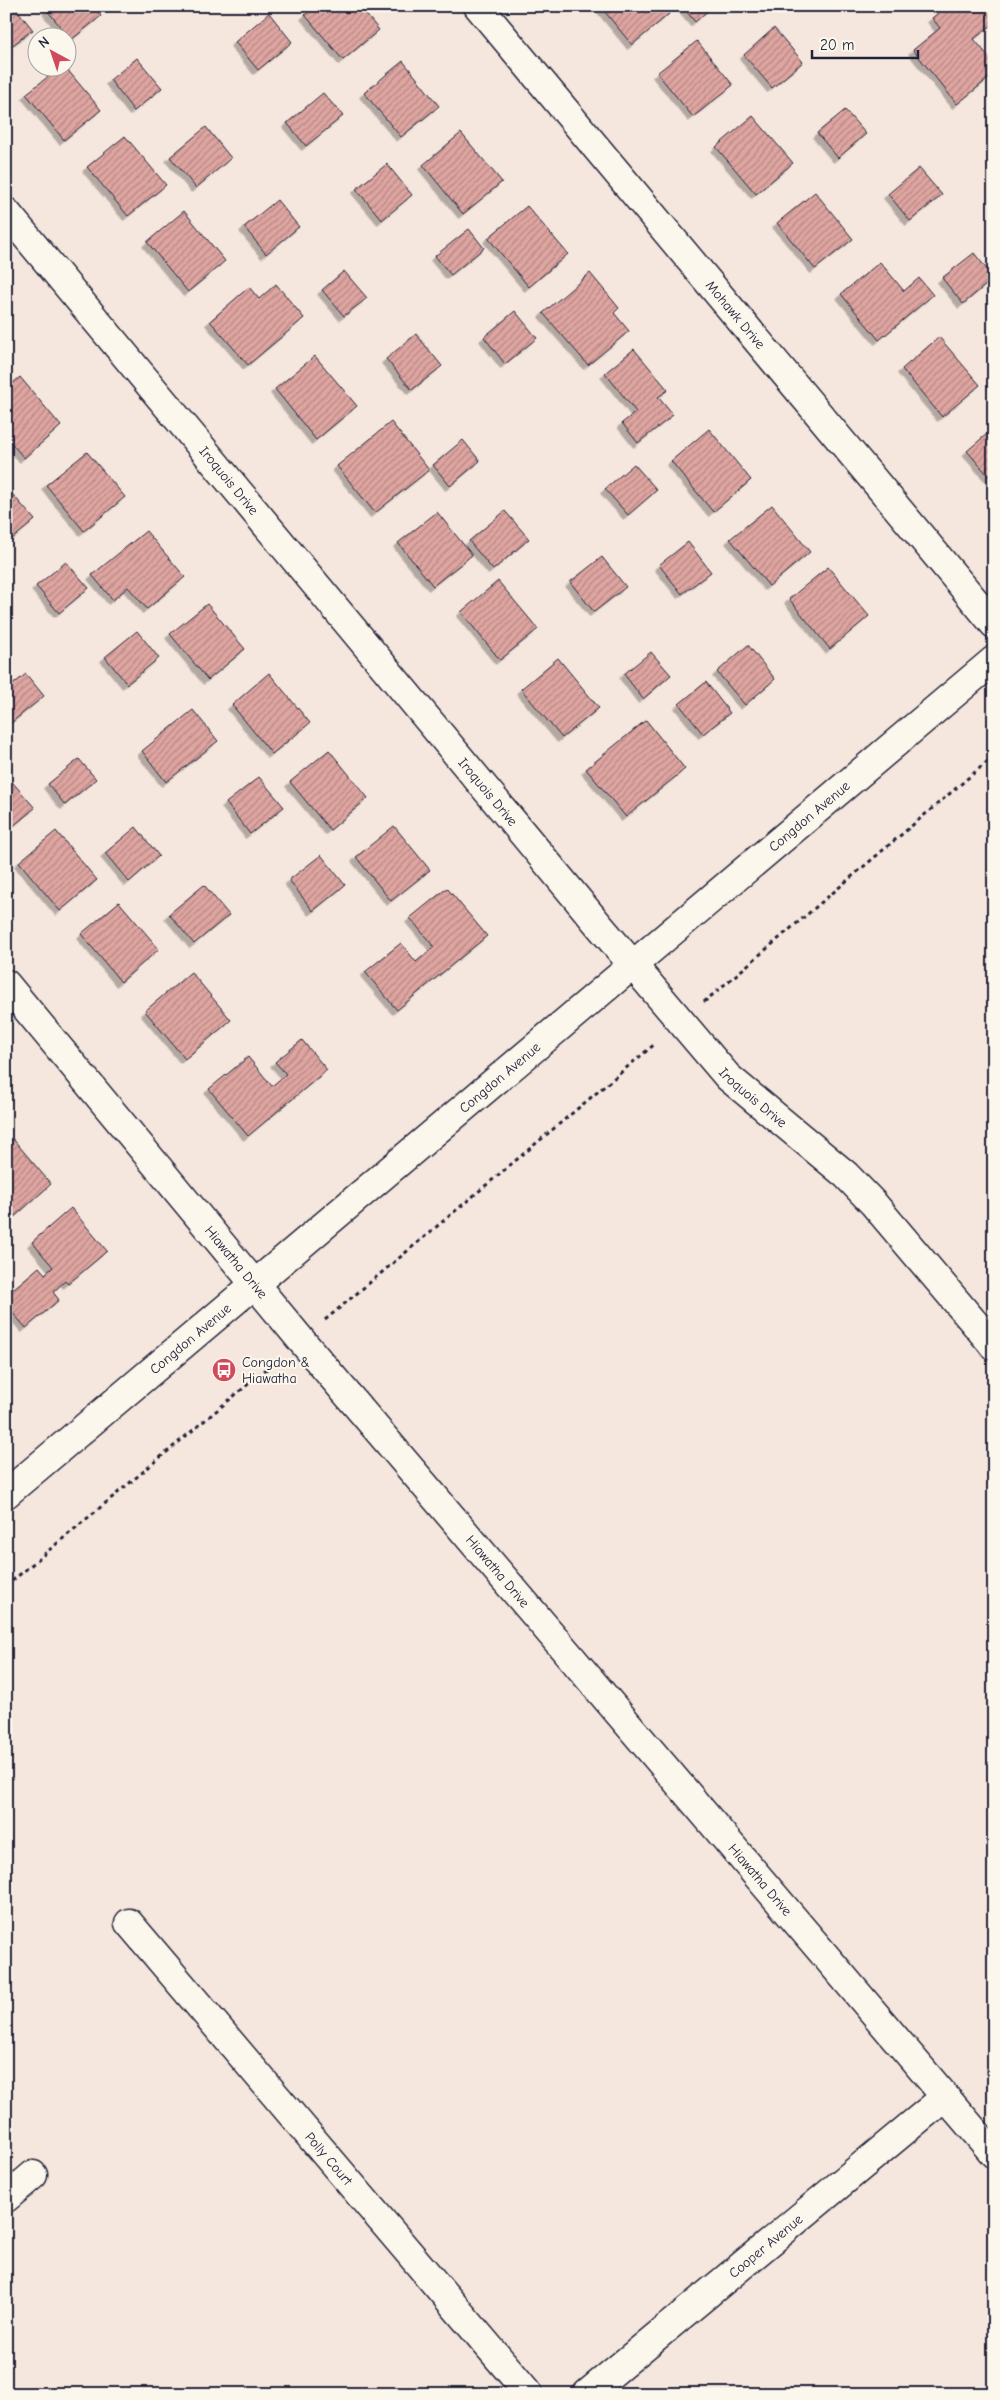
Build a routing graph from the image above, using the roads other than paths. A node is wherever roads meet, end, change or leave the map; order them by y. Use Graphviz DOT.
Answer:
graph roads {
  1 [pos="478,6"];
  2 [pos="6,212"];
  3 [pos="994,624"];
  4 [pos="994,660"];
  5 [pos="633,965"];
  6 [pos="6,984"];
  7 [pos="255,1282"];
  8 [pos="994,1346"];
  9 [pos="6,1494"];
  10 [pos="129,1923"];
  11 [pos="945,2097"];
  12 [pos="994,2154"];
  13 [pos="33,2175"];
  14 [pos="6,2198"];
  15 [pos="529,2394"];
  16 [pos="587,2394"];
  1 -- 3 [label="street, Mohawk Drive"];
  2 -- 5 [label="street, Iroquois Drive"];
  4 -- 5 [label="street, Congdon Avenue"];
  5 -- 7 [label="street, Congdon Avenue"];
  5 -- 8 [label="street, Iroquois Drive"];
  6 -- 7 [label="street, Hiawatha Drive"];
  7 -- 9 [label="street, Congdon Avenue"];
  7 -- 11 [label="street, Hiawatha Drive"];
  10 -- 15 [label="street, Polly Court"];
  11 -- 12 [label="street, Hiawatha Drive"];
  11 -- 16 [label="street, Cooper Avenue"];
  13 -- 14 [label="street"];
}
